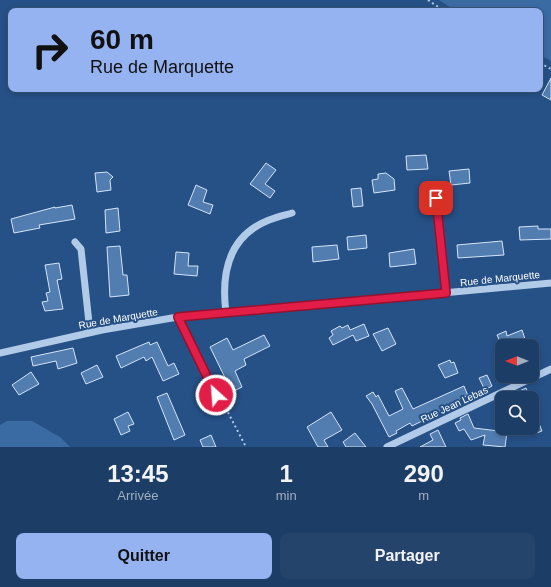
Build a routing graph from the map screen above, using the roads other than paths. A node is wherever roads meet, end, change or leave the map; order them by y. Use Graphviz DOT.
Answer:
graph roads {
  1 [pos="436,198"];
  2 [pos="292,213"];
  3 [pos="75,242"];
  4 [pos="551,283"];
  5 [pos="446,293"];
  6 [pos="226,313"];
  7 [pos="178,317"];
  8 [pos="90,332"];
  9 [pos="0,353"];
  10 [pos="551,369"];
  11 [pos="216,395"];
  12 [pos="387,447"];
  1 -- 5 [label="street"];
  2 -- 6 [label="street"];
  3 -- 8 [label="street"];
  4 -- 5 [label="street, Rue de Marquette"];
  5 -- 6 [label="street, Rue de Marquette"];
  6 -- 7 [label="street, Rue de Marquette"];
  7 -- 8 [label="street, Rue de Marquette"];
  7 -- 11 [label="street"];
  8 -- 9 [label="street, Rue de Marquette"];
  10 -- 12 [label="street, Rue Jean Lebas"];
}
